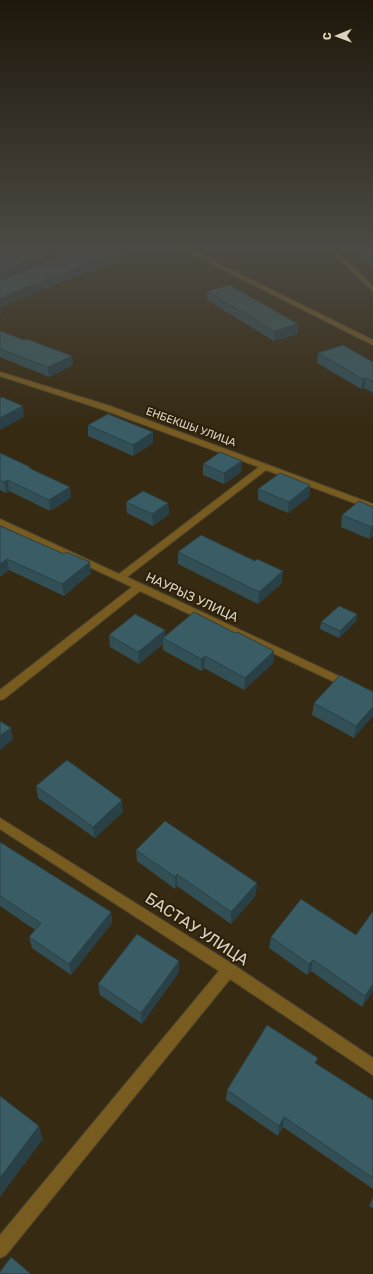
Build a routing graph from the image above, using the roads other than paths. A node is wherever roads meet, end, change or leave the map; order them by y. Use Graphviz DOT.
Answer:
graph roads {
  1 [pos="300,306"];
  2 [pos="373,343"];
  3 [pos="0,374"];
  4 [pos="265,467"];
  5 [pos="373,507"];
  6 [pos="0,522"];
  7 [pos="120,578"];
  8 [pos="139,587"];
  9 [pos="0,696"];
  10 [pos="373,696"];
  11 [pos="0,823"];
  12 [pos="229,970"];
  13 [pos="373,1067"];
  14 [pos="0,1249"];
  1 -- 2 [label="street"];
  3 -- 4 [label="street, ЕНБЕКШЫ УЛИЦА"];
  4 -- 5 [label="street, ЕНБЕКШЫ УЛИЦА"];
  4 -- 7 [label="street"];
  6 -- 7 [label="street, НАУРЫЗ УЛИЦА"];
  7 -- 8 [label="street, НАУРЫЗ УЛИЦА"];
  8 -- 9 [label="street"];
  8 -- 10 [label="street, НАУРЫЗ УЛИЦА"];
  11 -- 12 [label="street, БАСТАУ УЛИЦА"];
  12 -- 13 [label="street, БАСТАУ УЛИЦА"];
  12 -- 14 [label="street"];
}
